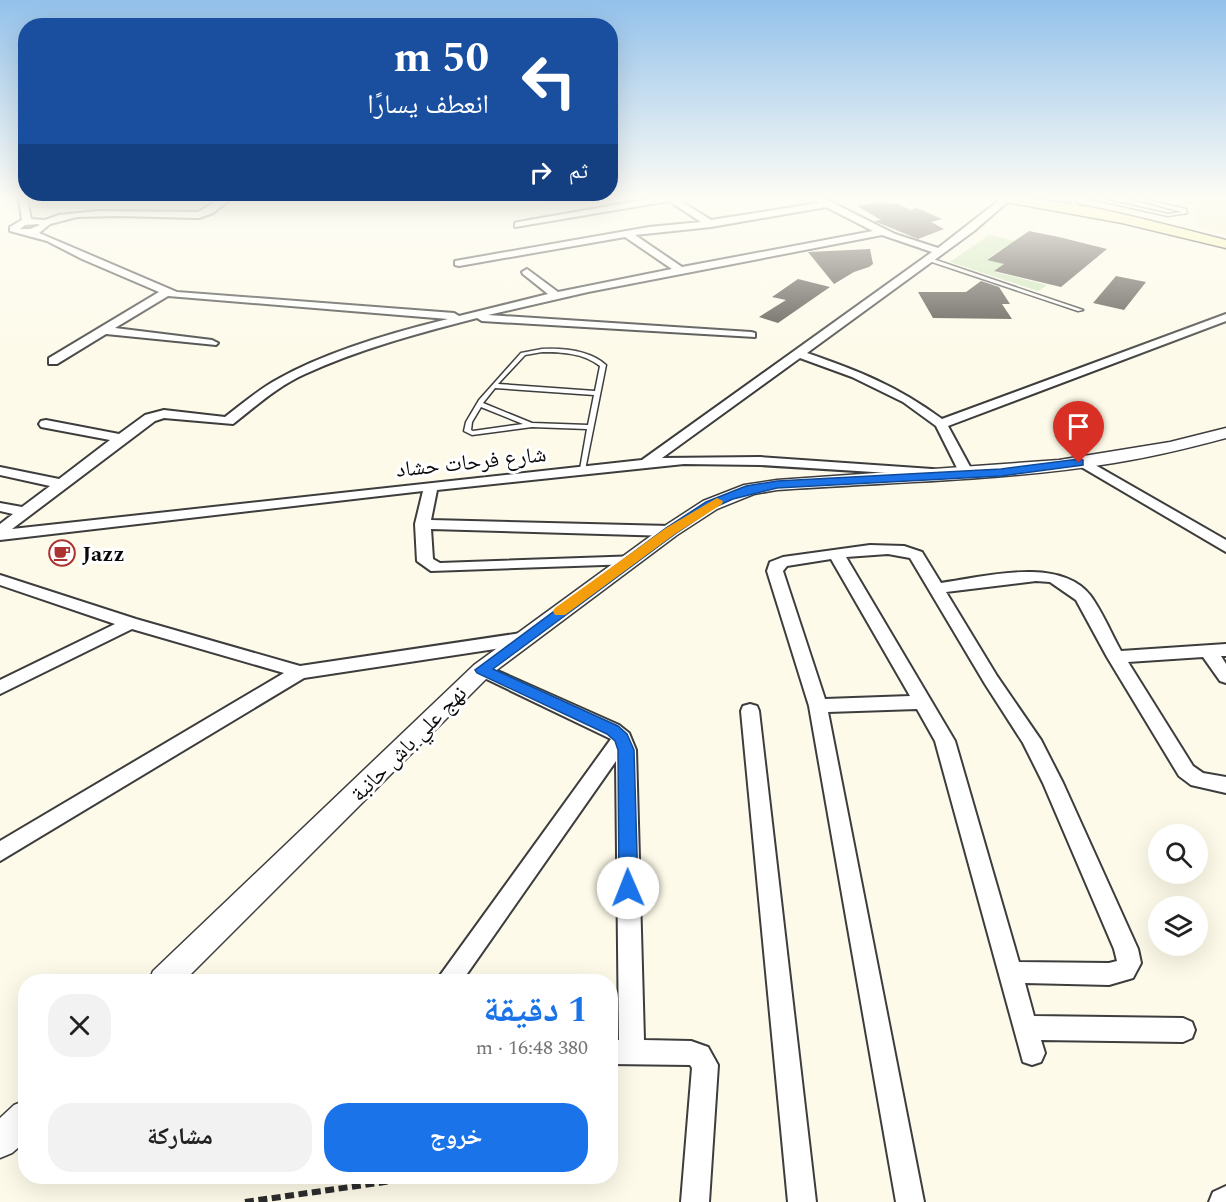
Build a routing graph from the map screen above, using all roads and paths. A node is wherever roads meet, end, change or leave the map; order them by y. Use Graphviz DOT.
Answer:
graph roads {
  1 [pos="79,254"];
  2 [pos="514,254"];
  3 [pos="656,254"];
  4 [pos="767,254"];
  5 [pos="934,254"];
  6 [pos="928,259"];
  7 [pos="459,264"];
  8 [pos="680,270"];
  9 [pos="527,273"];
  10 [pos="167,292"];
  11 [pos="555,295"];
  12 [pos="1080,310"];
  13 [pos="462,316"];
  14 [pos="1226,317"];
  15 [pos="104,330"];
  16 [pos="751,335"];
  17 [pos="212,343"];
  18 [pos="797,353"];
  19 [pos="53,361"];
  20 [pos="495,386"];
  21 [pos="598,393"];
  22 [pos="480,404"];
  23 [pos="46,424"];
  24 [pos="941,424"];
  25 [pos="532,425"];
  26 [pos="590,427"];
  27 [pos="1225,434"];
  28 [pos="121,438"];
  29 [pos="1083,462"];
  30 [pos="645,464"];
  31 [pos="582,469"];
  32 [pos="0,471"];
  33 [pos="957,474"];
  34 [pos="62,484"];
  35 [pos="431,486"];
  36 [pos="0,507"];
  37 [pos="25,512"];
  38 [pos="423,524"];
  39 [pos="670,531"];
  40 [pos="0,533"];
  41 [pos="1226,547"];
  42 [pos="837,556"];
  43 [pos="633,559"];
  44 [pos="0,580"];
  45 [pos="937,588"];
  46 [pos="130,623"];
  47 [pos="521,639"];
  48 [pos="1217,651"];
  49 [pos="1116,657"];
  50 [pos="482,670"];
  51 [pos="300,672"];
  52 [pos="1226,677"];
  53 [pos="0,688"];
  54 [pos="924,702"];
  55 [pos="818,706"];
  56 [pos="750,711"];
  57 [pos="622,738"];
  58 [pos="1226,784"];
  59 [pos="0,852"];
  60 [pos="1009,972"];
  61 [pos="171,974"];
  62 [pos="453,974"];
  63 [pos="1024,1028"];
  64 [pos="1183,1030"];
  65 [pos="621,1051"];
  66 [pos="1032,1053"];
  67 [pos="18,1124"];
  68 [pos="0,1141"];
  69 [pos="371,1184"];
  70 [pos="245,1202"];
  71 [pos="695,1202"];
  72 [pos="802,1202"];
  73 [pos="909,1202"];
  1 -- 10 [label="street"];
  2 -- 7 [label="street"];
  3 -- 8 [label="street"];
  4 -- 8 [label="street"];
  5 -- 6 [label="street"];
  6 -- 12 [label="lane"];
  6 -- 18 [label="street"];
  8 -- 11 [label="street"];
  9 -- 11 [label="street"];
  10 -- 13 [label="street"];
  10 -- 15 [label="street"];
  11 -- 13 [label="street"];
  13 -- 16 [label="street"];
  13 -- 28 [label="street"];
  14 -- 24 [label="street"];
  15 -- 17 [label="street"];
  15 -- 19 [label="street"];
  18 -- 24 [label="street"];
  18 -- 30 [label="street"];
  20 -- 21 [label="lane"];
  20 -- 21 [label="lane"];
  20 -- 22 [label="lane"];
  21 -- 26 [label="lane"];
  22 -- 25 [label="lane"];
  22 -- 25 [label="lane"];
  23 -- 28 [label="street"];
  24 -- 33 [label="street"];
  25 -- 26 [label="lane"];
  26 -- 31 [label="lane"];
  27 -- 29 [label="street, نهج علي باش حانبة"];
  28 -- 34 [label="street"];
  29 -- 33 [label="street, نهج علي باش حانبة"];
  29 -- 41 [label="street"];
  30 -- 31 [label="street, شارع فرحات حشاد"];
  30 -- 33 [label="street, شارع فرحات حشاد"];
  31 -- 35 [label="street, شارع فرحات حشاد"];
  32 -- 34 [label="street"];
  33 -- 39 [label="street, نهج علي باش حانبة"];
  34 -- 37 [label="street"];
  35 -- 38 [label="street"];
  35 -- 40 [label="street, شارع فرحات حشاد"];
  36 -- 37 [label="street"];
  37 -- 40 [label="street"];
  38 -- 39 [label="street"];
  38 -- 43 [label="street"];
  39 -- 43 [label="street, نهج علي باش حانبة"];
  42 -- 45 [label="street"];
  42 -- 54 [label="street"];
  42 -- 55 [label="street"];
  43 -- 47 [label="street, نهج علي باش حانبة"];
  44 -- 46 [label="street"];
  45 -- 49 [label="street"];
  45 -- 60 [label="street"];
  46 -- 51 [label="street"];
  46 -- 53 [label="street"];
  47 -- 50 [label="street, نهج علي باش حانبة"];
  47 -- 51 [label="street"];
  48 -- 49 [label="street"];
  48 -- 52 [label="street"];
  49 -- 58 [label="street"];
  50 -- 57 [label="street"];
  50 -- 61 [label="street, نهج علي باش حانبة"];
  51 -- 59 [label="street"];
  54 -- 55 [label="street"];
  54 -- 60 [label="street"];
  55 -- 73 [label="street"];
  56 -- 72 [label="street"];
  57 -- 62 [label="street"];
  57 -- 65 [label="street"];
  60 -- 63 [label="street"];
  63 -- 64 [label="street"];
  63 -- 66 [label="street"];
  65 -- 71 [label="street"];
  67 -- 68 [label="street"];
  69 -- 70 [label="path"];
}
